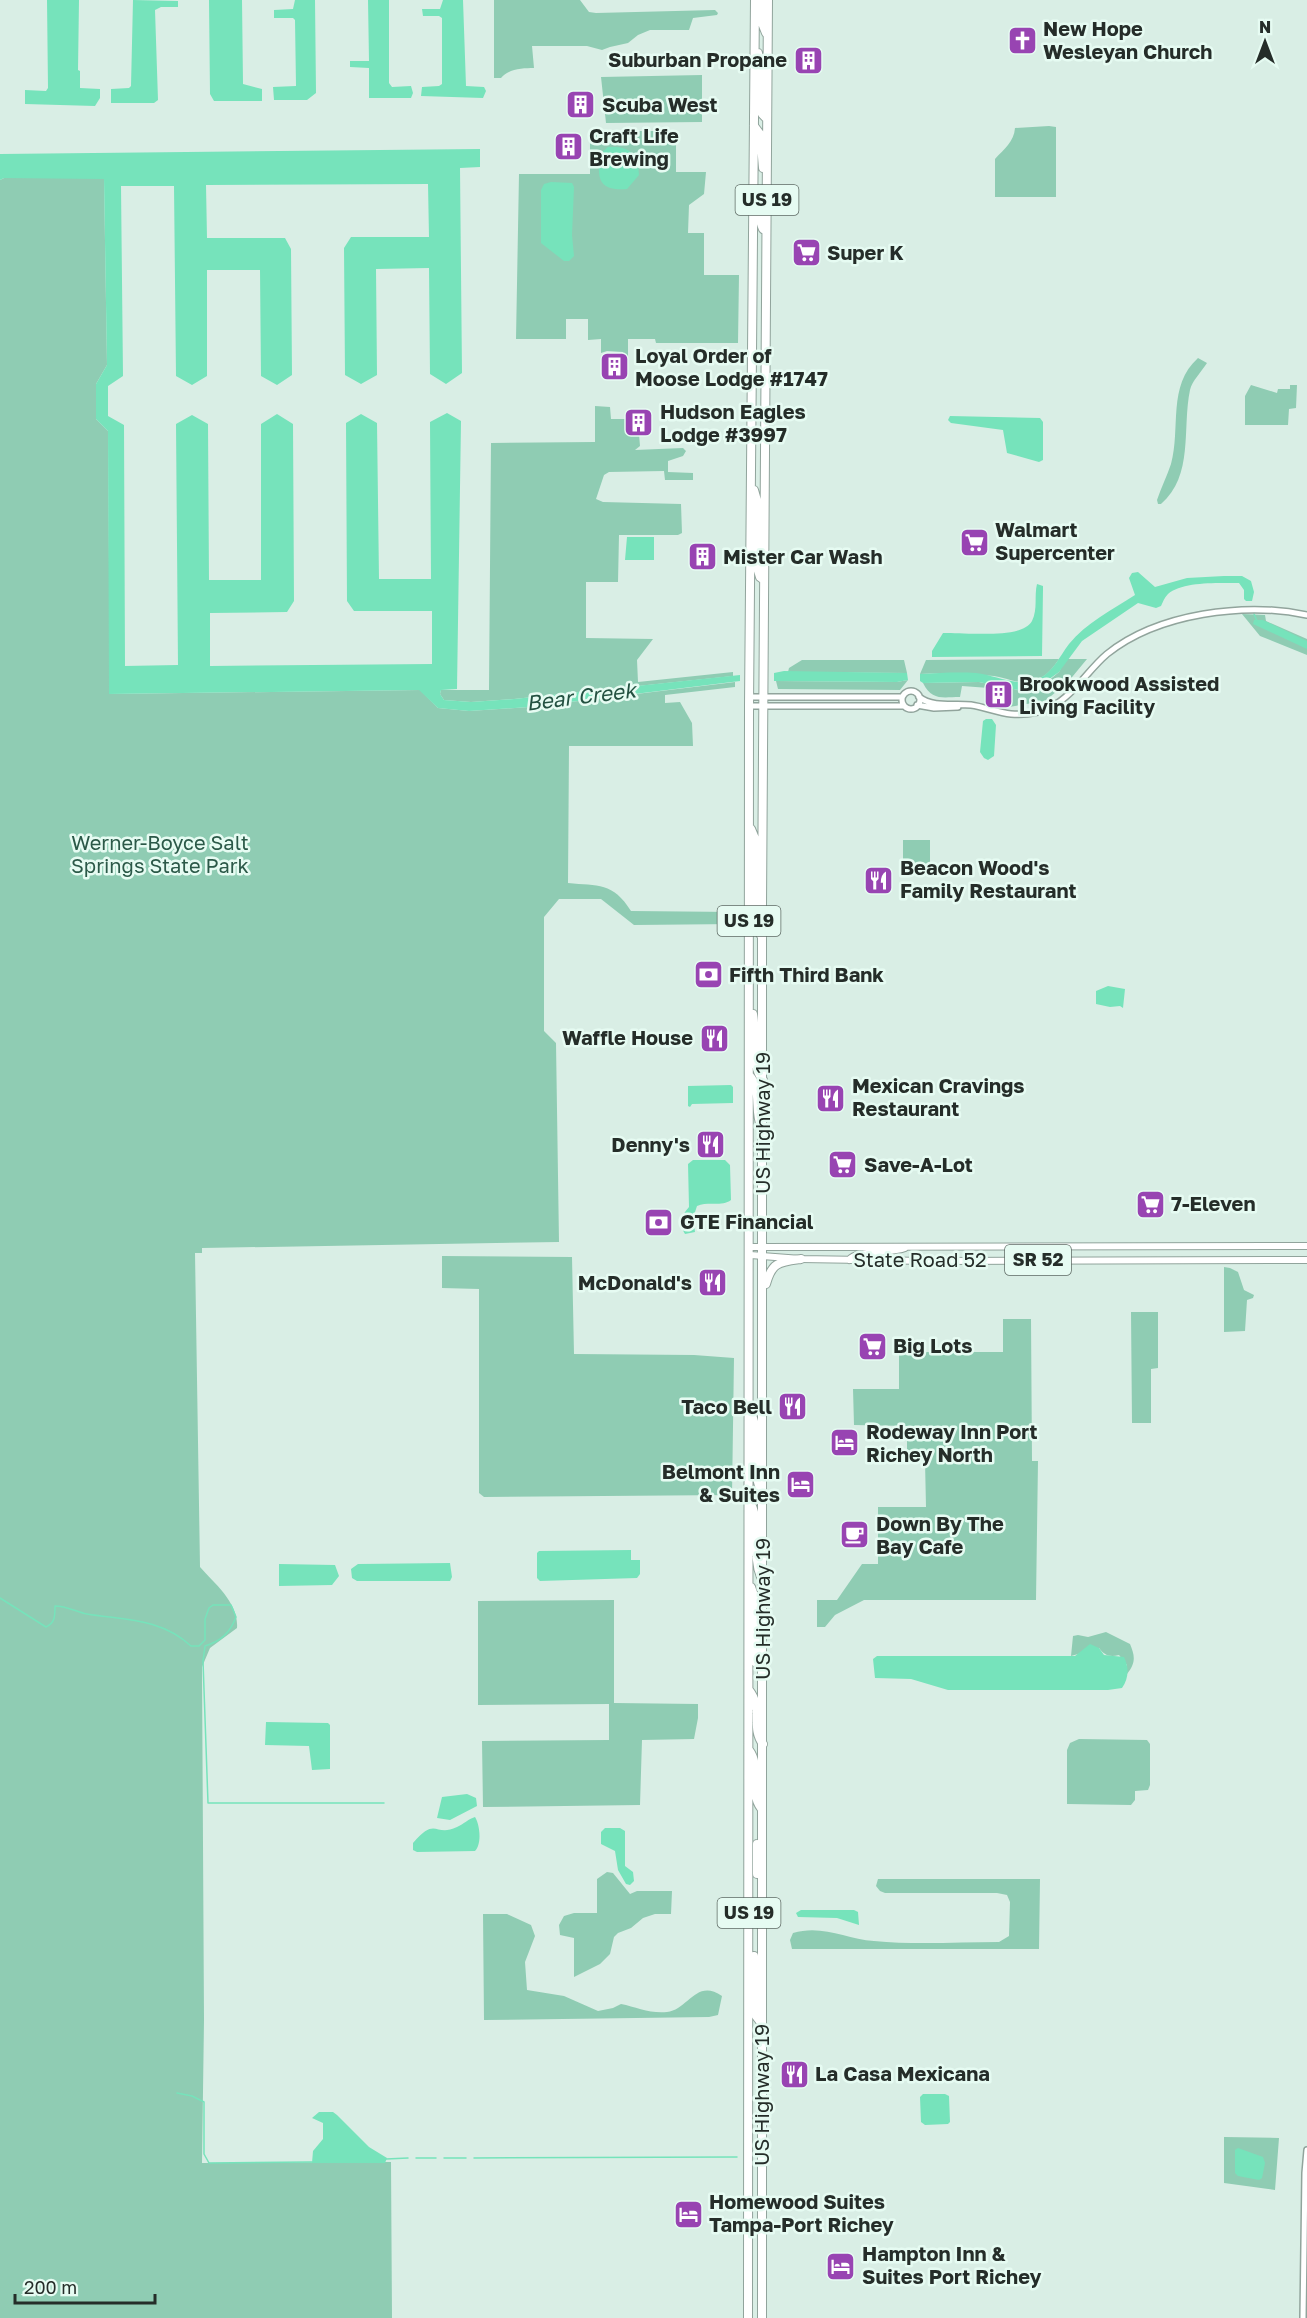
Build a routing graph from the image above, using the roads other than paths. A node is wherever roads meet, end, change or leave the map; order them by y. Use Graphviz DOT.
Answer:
graph roads {
  1 [pos="755,0"];
  2 [pos="762,0"];
  3 [pos="768,0"];
  4 [pos="768,37"];
  5 [pos="755,40"];
  6 [pos="767,119"];
  7 [pos="754,126"];
  8 [pos="767,184"];
  9 [pos="753,193"];
  10 [pos="766,231"];
  11 [pos="751,477"];
  12 [pos="764,580"];
  13 [pos="1307,615"];
  14 [pos="750,697"];
  15 [pos="763,697"];
  16 [pos="902,697"];
  17 [pos="919,697"];
  18 [pos="917,705"];
  19 [pos="971,705"];
  20 [pos="749,706"];
  21 [pos="763,706"];
  22 [pos="904,706"];
  23 [pos="750,825"];
  24 [pos="762,937"];
  25 [pos="749,998"];
  26 [pos="749,1075"];
  27 [pos="763,1080"];
  28 [pos="763,1130"];
  29 [pos="1307,1246"];
  30 [pos="763,1247"];
  31 [pos="908,1247"];
  32 [pos="750,1251"];
  33 [pos="763,1257"];
  34 [pos="801,1260"];
  35 [pos="849,1260"];
  36 [pos="1307,1260"];
  37 [pos="763,1294"];
  38 [pos="750,1409"];
  39 [pos="763,1494"];
  40 [pos="749,1501"];
  41 [pos="763,1581"];
  42 [pos="749,1582"];
  43 [pos="763,1669"];
  44 [pos="749,1689"];
  45 [pos="763,1744"];
  46 [pos="749,1750"];
  47 [pos="749,1809"];
  48 [pos="762,1809"];
  49 [pos="762,1913"];
  50 [pos="749,1940"];
  51 [pos="762,2024"];
  52 [pos="748,2055"];
  53 [pos="762,2082"];
  54 [pos="1307,2150"];
  55 [pos="748,2318"];
  56 [pos="762,2318"];
  57 [pos="1303,2318"];
  1 -- 5 [label="highway, US Highway 19 / US 19"];
  2 -- 4 [label="highway"];
  3 -- 4 [label="highway, US Highway 19 / US 19"];
  4 -- 6 [label="highway, US Highway 19 / US 19"];
  5 -- 6 [label="highway"];
  5 -- 7 [label="highway, US Highway 19 / US 19"];
  6 -- 8 [label="highway, US Highway 19 / US 19"];
  7 -- 8 [label="highway"];
  7 -- 9 [label="highway, US Highway 19 / US 19"];
  8 -- 10 [label="highway, US Highway 19 / US 19"];
  9 -- 10 [label="highway"];
  9 -- 11 [label="highway, US Highway 19 / US 19"];
  10 -- 12 [label="highway, US Highway 19 / US 19"];
  11 -- 12 [label="highway"];
  11 -- 14 [label="highway, US Highway 19 / US 19"];
  12 -- 15 [label="highway, US Highway 19 / US 19"];
  13 -- 19 [label="street"];
  14 -- 15 [label="street"];
  14 -- 20 [label="highway, US Highway 19 / US 19"];
  15 -- 16 [label="street"];
  15 -- 21 [label="highway, US Highway 19 / US 19"];
  16 -- 17 [label="street"];
  16 -- 22 [label="street"];
  17 -- 18 [label="street"];
  17 -- 19 [label="street"];
  18 -- 19 [label="street"];
  18 -- 22 [label="street"];
  20 -- 21 [label="street"];
  20 -- 23 [label="highway, US Highway 19 / US 19"];
  21 -- 22 [label="street"];
  21 -- 24 [label="highway, US Highway 19 / US 19"];
  23 -- 24 [label="highway"];
  23 -- 25 [label="highway, US Highway 19 / US 19"];
  24 -- 27 [label="highway, US Highway 19 / US 19"];
  25 -- 26 [label="highway, US Highway 19 / US 19"];
  25 -- 27 [label="highway"];
  26 -- 28 [label="highway"];
  26 -- 32 [label="highway, US Highway 19 / US 19"];
  27 -- 28 [label="highway, US Highway 19 / US 19"];
  28 -- 30 [label="highway, US Highway 19 / US 19"];
  29 -- 31 [label="main road, State Road 52 / SR 52"];
  30 -- 31 [label="main road, State Road 52 / SR 52"];
  30 -- 32 [label="main road, State Road 52 / SR 52"];
  30 -- 33 [label="highway, US Highway 19 / US 19"];
  31 -- 35 [label="main road"];
  32 -- 33 [label="main road, State Road 52 / SR 52"];
  32 -- 38 [label="highway, US Highway 19 / US 19"];
  33 -- 34 [label="main road, State Road 52 / SR 52"];
  33 -- 37 [label="highway, US Highway 19 / US 19"];
  34 -- 35 [label="main road, State Road 52 / SR 52"];
  34 -- 37 [label="highway"];
  35 -- 36 [label="main road, State Road 52 / SR 52"];
  37 -- 39 [label="highway, US Highway 19 / US 19"];
  38 -- 39 [label="highway"];
  38 -- 40 [label="highway, US Highway 19 / US 19"];
  39 -- 41 [label="highway, US Highway 19 / US 19"];
  40 -- 41 [label="highway"];
  40 -- 42 [label="highway, US Highway 19 / US 19"];
  41 -- 43 [label="highway, US Highway 19 / US 19"];
  42 -- 43 [label="highway"];
  42 -- 44 [label="highway, US Highway 19 / US 19"];
  43 -- 45 [label="highway, US Highway 19 / US 19"];
  44 -- 45 [label="highway"];
  44 -- 46 [label="highway, US Highway 19 / US 19"];
  45 -- 48 [label="highway, US Highway 19 / US 19"];
  46 -- 47 [label="highway, US Highway 19 / US 19"];
  46 -- 48 [label="highway"];
  47 -- 49 [label="highway"];
  47 -- 50 [label="highway, US Highway 19 / US 19"];
  48 -- 49 [label="highway, US Highway 19 / US 19"];
  49 -- 51 [label="highway, US Highway 19 / US 19"];
  50 -- 51 [label="highway"];
  50 -- 52 [label="highway, US Highway 19 / US 19"];
  51 -- 53 [label="highway, US Highway 19 / US 19"];
  52 -- 53 [label="highway"];
  52 -- 55 [label="highway, US Highway 19 / US 19"];
  53 -- 56 [label="highway, US Highway 19 / US 19"];
  54 -- 57 [label="street"];
}
